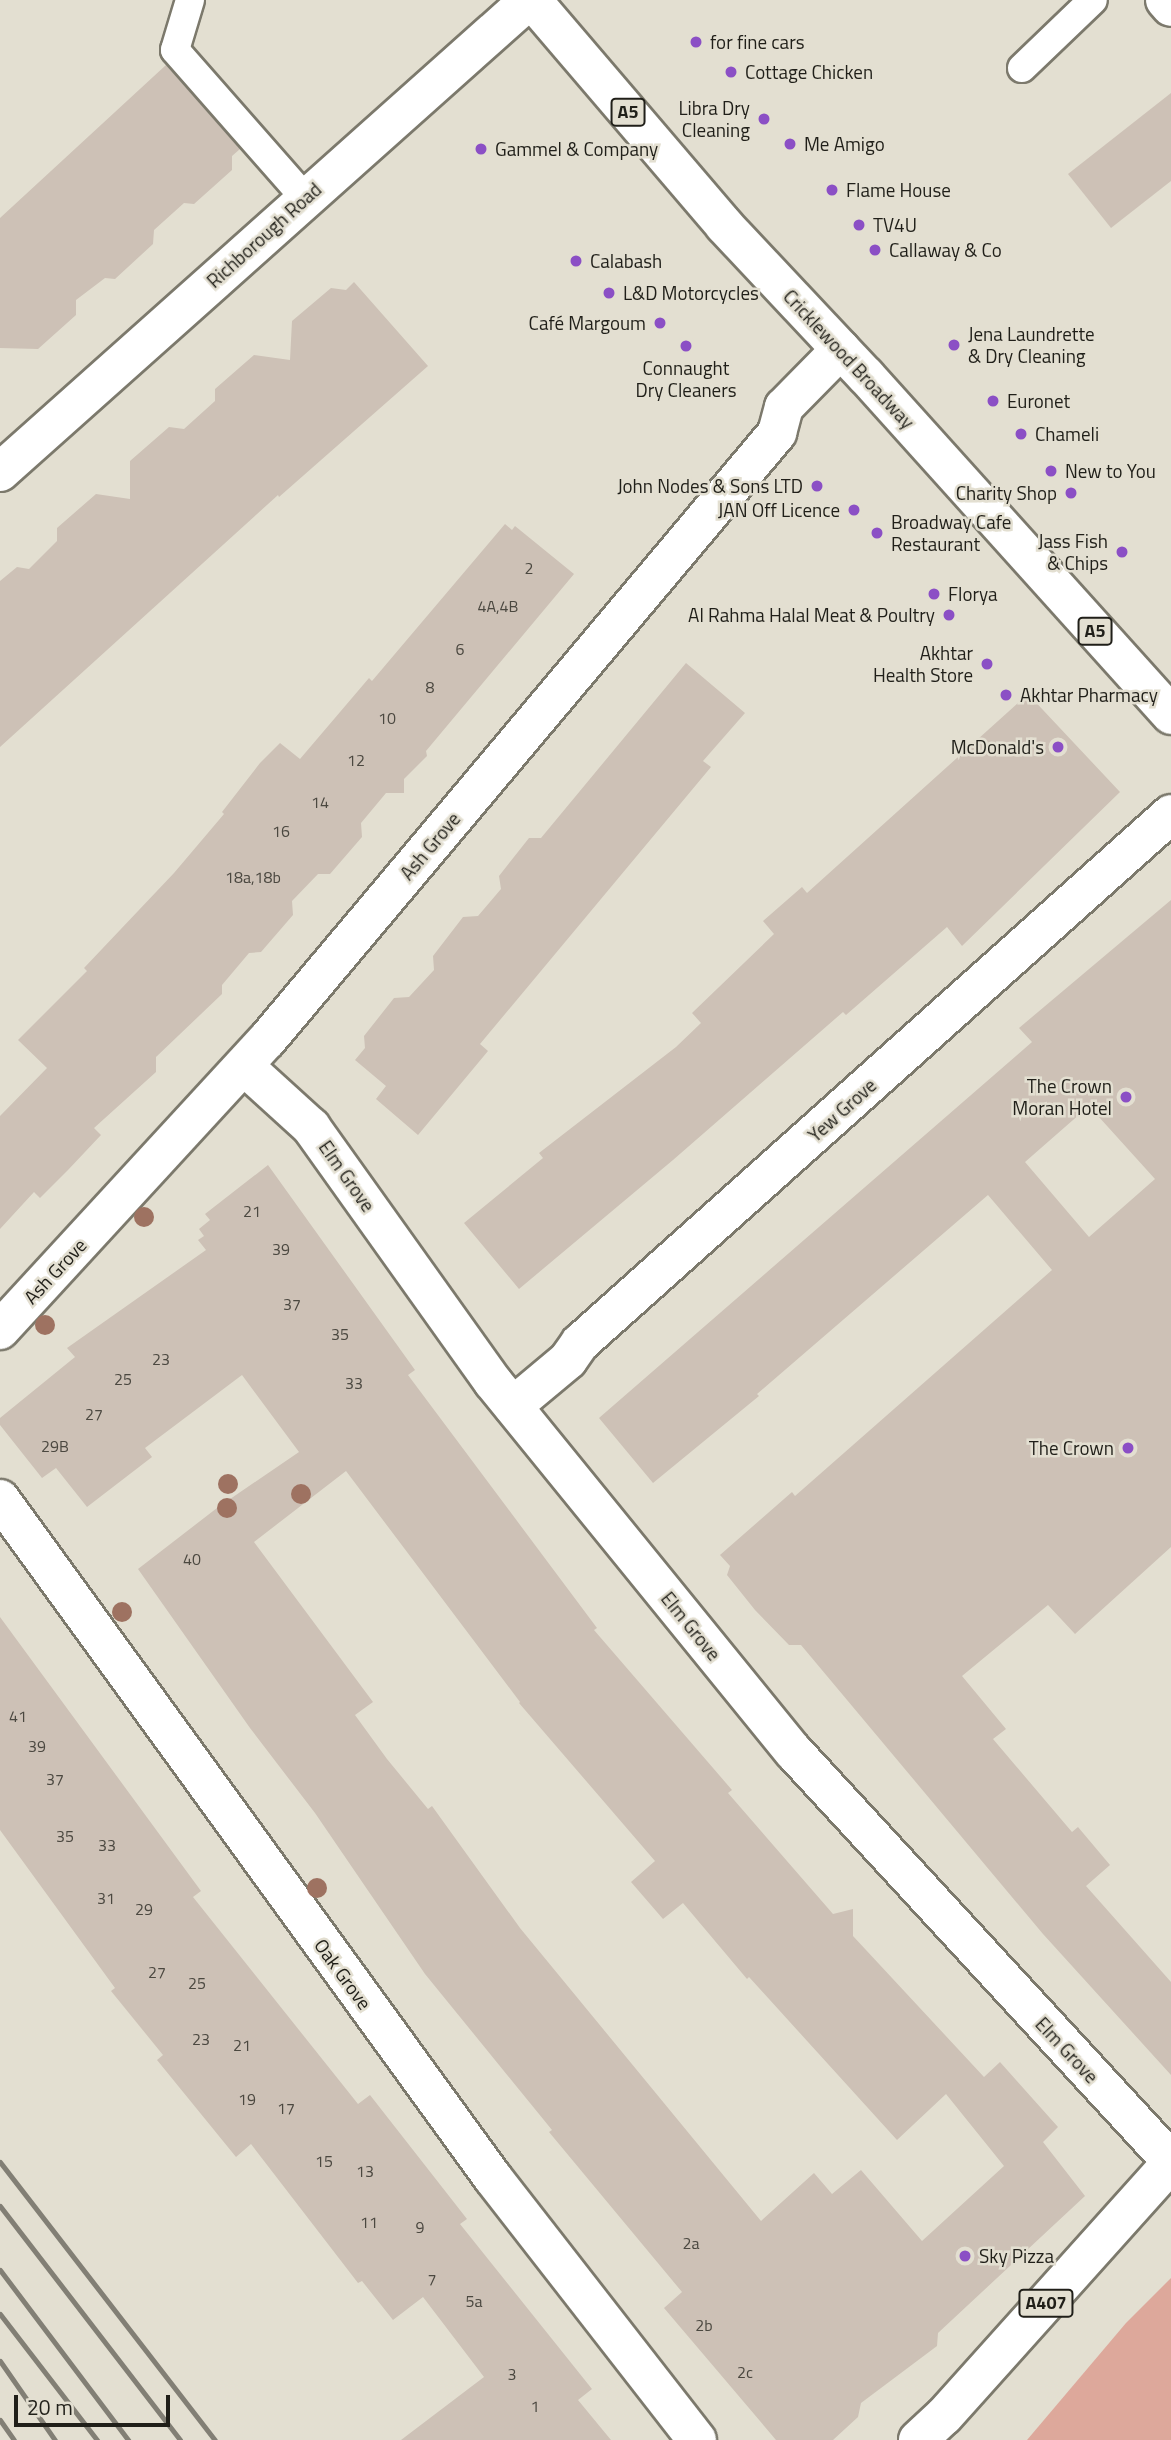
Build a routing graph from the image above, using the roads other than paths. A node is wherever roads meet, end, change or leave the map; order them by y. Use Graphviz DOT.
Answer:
graph roads {
  1 [pos="190,0"];
  2 [pos="531,0"];
  3 [pos="1093,0"];
  4 [pos="1165,0"];
  5 [pos="1171,7"];
  6 [pos="1022,68"];
  7 [pos="305,198"];
  8 [pos="841,348"];
  9 [pos="0,472"];
  10 [pos="1171,715"];
  11 [pos="1171,814"];
  12 [pos="244,1066"];
  13 [pos="0,1330"];
  14 [pos="513,1406"];
  15 [pos="0,1499"];
  16 [pos="1171,2162"];
  17 [pos="686,2436"];
  18 [pos="918,2440"];
  1 -- 7 [label="lane"];
  2 -- 7 [label="street, Richborough Road"];
  2 -- 8 [label="street, Cricklewood Broadway / A5"];
  3 -- 6 [label="lane"];
  4 -- 5 [label="street"];
  7 -- 9 [label="street, Richborough Road"];
  8 -- 10 [label="street, Cricklewood Broadway / A5"];
  8 -- 12 [label="street, Ash Grove"];
  11 -- 14 [label="street, Yew Grove"];
  12 -- 13 [label="street, Ash Grove"];
  12 -- 14 [label="street, Elm Grove"];
  14 -- 16 [label="street, Elm Grove"];
  15 -- 17 [label="street, Oak Grove"];
  16 -- 18 [label="street, A407"];
}
